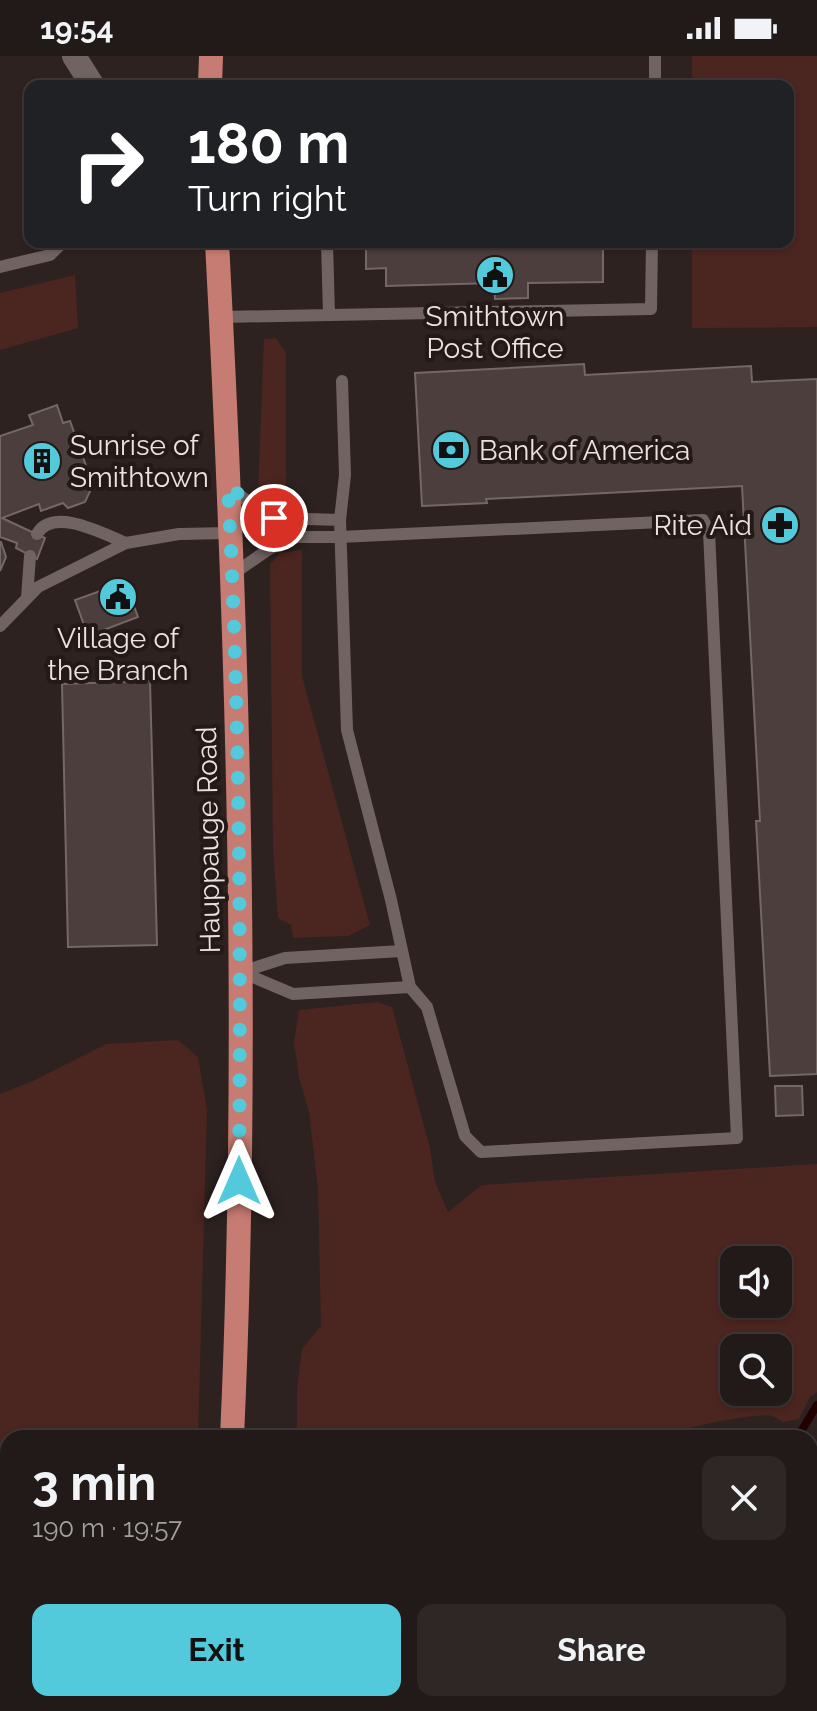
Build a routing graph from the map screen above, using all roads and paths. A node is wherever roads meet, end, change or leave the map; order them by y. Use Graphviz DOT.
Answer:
graph roads {
  1 [pos="74,56"];
  2 [pos="211,56"];
  3 [pos="655,56"];
  4 [pos="89,80"];
  5 [pos="210,80"];
  6 [pos="655,80"];
  7 [pos="57,248"];
  8 [pos="217,248"];
  9 [pos="327,248"];
  10 [pos="652,248"];
  11 [pos="0,267"];
  12 [pos="329,315"];
  13 [pos="221,317"];
  14 [pos="342,381"];
  15 [pos="228,487"];
  16 [pos="340,520"];
  17 [pos="230,533"];
  18 [pos="37,534"];
  19 [pos="340,537"];
  20 [pos="126,543"];
  21 [pos="30,556"];
  22 [pos="233,574"];
  23 [pos="27,598"];
  24 [pos="0,626"];
  25 [pos="401,951"];
  26 [pos="241,972"];
  27 [pos="410,987"];
  28 [pos="232,1430"];
  1 -- 4 [label="street"];
  2 -- 5 [label="main road"];
  3 -- 6 [label="lane"];
  7 -- 11 [label="lane"];
  8 -- 13 [label="main road, Hauppauge Road"];
  9 -- 12 [label="lane"];
  10 -- 12 [label="lane"];
  12 -- 13 [label="lane"];
  13 -- 15 [label="main road, Hauppauge Road"];
  14 -- 16 [label="lane"];
  15 -- 16 [label="lane"];
  15 -- 17 [label="main road, Hauppauge Road"];
  16 -- 19 [label="lane"];
  17 -- 20 [label="lane"];
  17 -- 22 [label="main road, Hauppauge Road"];
  18 -- 20 [label="lane"];
  19 -- 22 [label="lane"];
  19 -- 25 [label="lane"];
  19 -- 27 [label="lane"];
  20 -- 23 [label="lane"];
  21 -- 23 [label="lane"];
  22 -- 26 [label="main road, Hauppauge Road"];
  23 -- 24 [label="lane"];
  25 -- 26 [label="lane"];
  25 -- 27 [label="lane"];
  26 -- 27 [label="lane"];
  26 -- 28 [label="main road, Hauppauge Road"];
}
